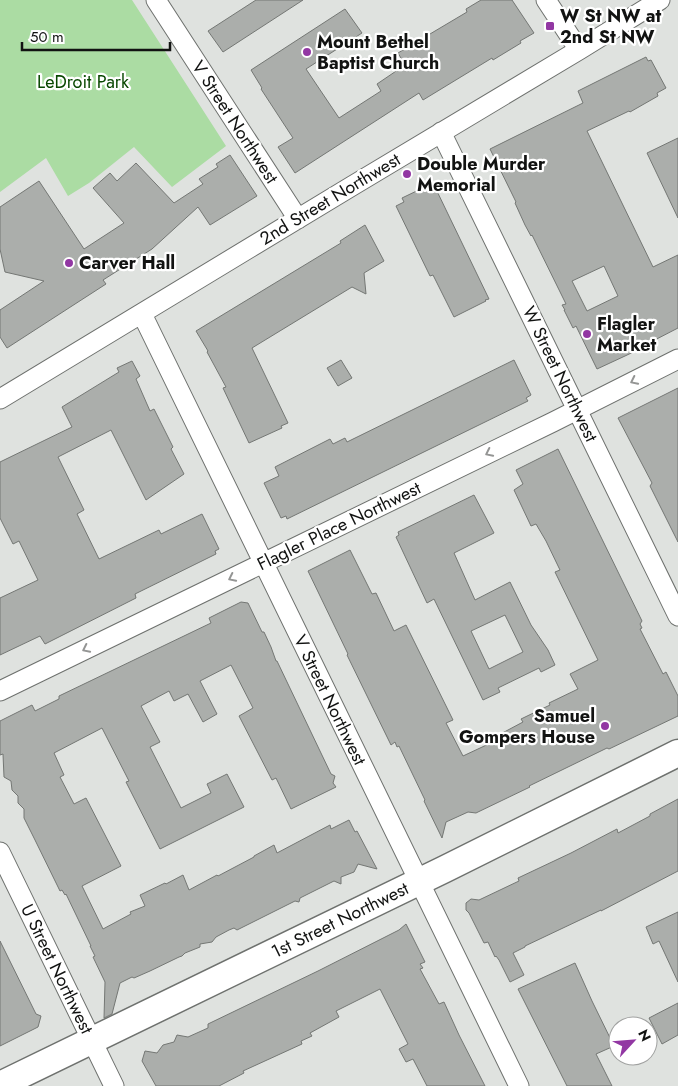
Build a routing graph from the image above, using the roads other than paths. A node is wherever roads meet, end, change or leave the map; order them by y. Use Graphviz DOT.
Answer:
graph roads {
  1 [pos="156,0"];
  2 [pos="546,0"];
  3 [pos="660,0"];
  4 [pos="579,50"];
  5 [pos="441,132"];
  6 [pos="298,219"];
  7 [pos="142,314"];
  8 [pos="678,359"];
  9 [pos="3,390"];
  10 [pos="577,409"];
  11 [pos="264,563"];
  12 [pos="678,616"];
  13 [pos="0,691"];
  14 [pos="678,753"];
  15 [pos="0,852"];
  16 [pos="419,881"];
  17 [pos="92,1040"];
  18 [pos="0,1085"];
  19 [pos="114,1086"];
  20 [pos="519,1086"];
  1 -- 6 [label="street, V Street Northwest"];
  2 -- 4 [label="street"];
  3 -- 4 [label="street, 2nd Street Northwest"];
  4 -- 5 [label="street, 2nd Street Northwest"];
  5 -- 6 [label="street, 2nd Street Northwest"];
  5 -- 10 [label="street, W Street Northwest"];
  6 -- 7 [label="street, 2nd Street Northwest"];
  7 -- 9 [label="street, 2nd Street Northwest"];
  7 -- 11 [label="street, V Street Northwest"];
  8 -- 10 [label="street, Flagler Place Northwest, one-way"];
  10 -- 11 [label="street, Flagler Place Northwest, one-way"];
  10 -- 12 [label="street, W Street Northwest"];
  11 -- 13 [label="street, Flagler Place Northwest, one-way"];
  11 -- 16 [label="street, V Street Northwest"];
  14 -- 16 [label="street, 1st Street Northwest"];
  15 -- 17 [label="street, U Street Northwest"];
  16 -- 17 [label="street, 1st Street Northwest"];
  16 -- 20 [label="street, V Street Northwest"];
  17 -- 18 [label="street, 1st Street Northwest"];
  17 -- 19 [label="street, U Street Northwest"];
}
